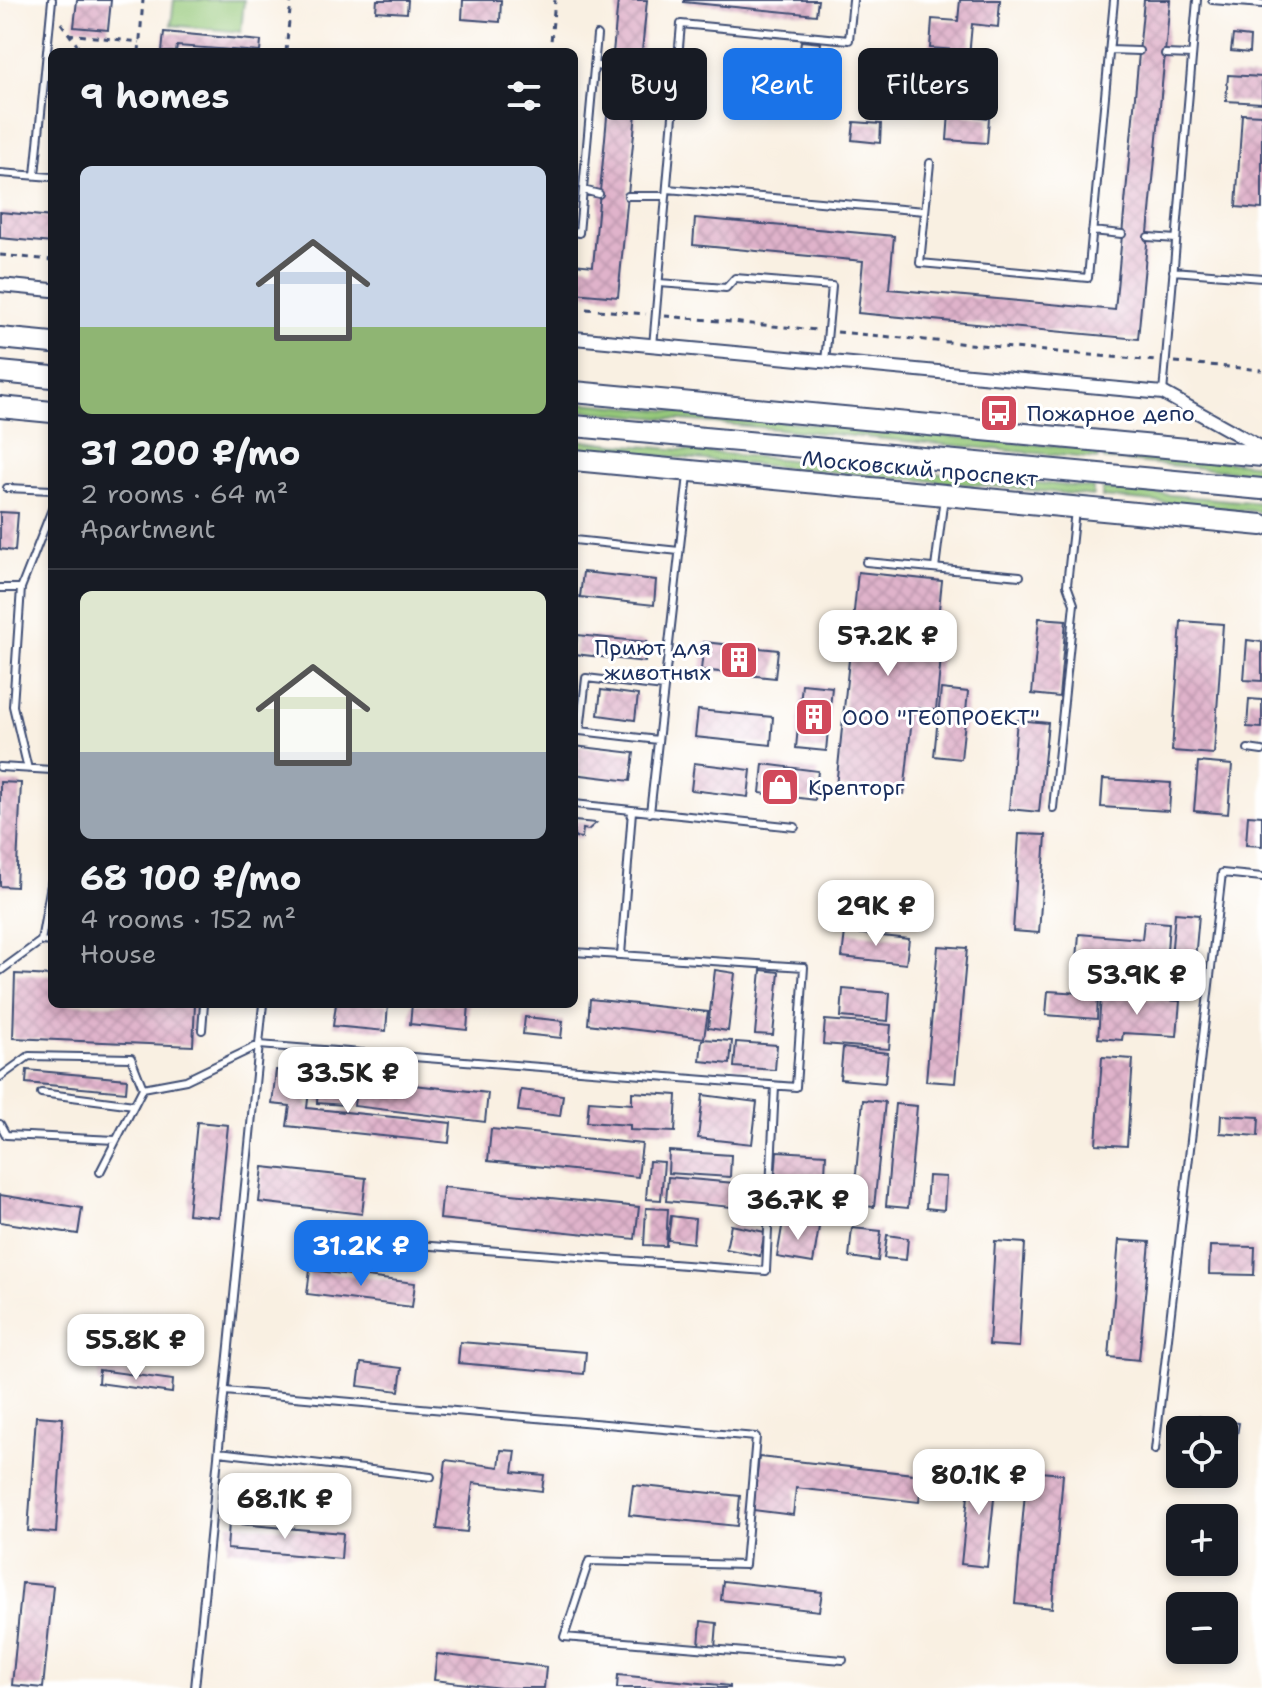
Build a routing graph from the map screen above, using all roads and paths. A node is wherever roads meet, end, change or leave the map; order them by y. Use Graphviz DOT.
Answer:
graph roads {
  1 [pos="52,0"];
  2 [pos="143,0"];
  3 [pos="291,0"];
  4 [pos="555,0"];
  5 [pos="853,0"];
  6 [pos="1114,0"];
  7 [pos="1197,0"];
  8 [pos="1212,0"];
  9 [pos="1262,4"];
  10 [pos="49,22"];
  11 [pos="68,34"];
  12 [pos="597,35"];
  13 [pos="140,42"];
  14 [pos="79,48"];
  15 [pos="139,48"];
  16 [pos="286,48"];
  17 [pos="550,48"];
  18 [pos="679,48"];
  19 [pos="1109,50"];
  20 [pos="1139,51"];
  21 [pos="1165,54"];
  22 [pos="1192,55"];
  23 [pos="594,65"];
  24 [pos="602,67"];
  25 [pos="673,120"];
  26 [pos="930,163"];
  27 [pos="0,173"];
  28 [pos="35,175"];
  29 [pos="48,177"];
  30 [pos="583,190"];
  31 [pos="667,193"];
  32 [pos="599,194"];
  33 [pos="628,196"];
  34 [pos="925,211"];
  35 [pos="1092,231"];
  36 [pos="578,233"];
  37 [pos="1122,234"];
  38 [pos="1148,237"];
  39 [pos="1176,239"];
  40 [pos="0,255"];
  41 [pos="48,260"];
  42 [pos="1173,271"];
  43 [pos="1262,278"];
  44 [pos="659,283"];
  45 [pos="0,285"];
  46 [pos="48,290"];
  47 [pos="578,308"];
  48 [pos="656,315"];
  49 [pos="828,331"];
  50 [pos="0,338"];
  51 [pos="578,338"];
  52 [pos="48,343"];
  53 [pos="653,346"];
  54 [pos="825,362"];
  55 [pos="1166,362"];
  56 [pos="1262,370"];
  57 [pos="0,372"];
  58 [pos="48,377"];
  59 [pos="578,392"];
  60 [pos="1163,393"];
  61 [pos="0,407"];
  62 [pos="48,412"];
  63 [pos="578,426"];
  64 [pos="1262,448"];
  65 [pos="1262,456"];
  66 [pos="578,460"];
  67 [pos="688,470"];
  68 [pos="7,488"];
  69 [pos="1262,489"];
  70 [pos="48,490"];
  71 [pos="944,494"];
  72 [pos="1075,507"];
  73 [pos="48,519"];
  74 [pos="1262,525"];
  75 [pos="578,540"];
  76 [pos="679,551"];
  77 [pos="866,562"];
  78 [pos="935,568"];
  79 [pos="1020,576"];
  80 [pos="0,588"];
  81 [pos="21,588"];
  82 [pos="664,687"];
  83 [pos="658,740"];
  84 [pos="1248,749"];
  85 [pos="1262,751"];
  86 [pos="0,767"];
  87 [pos="28,769"];
  88 [pos="48,770"];
  89 [pos="578,804"];
  90 [pos="1053,808"];
  91 [pos="632,811"];
  92 [pos="650,813"];
  93 [pos="795,827"];
  94 [pos="1262,877"];
  95 [pos="48,902"];
  96 [pos="41,941"];
  97 [pos="48,942"];
  98 [pos="578,952"];
  99 [pos="621,955"];
  100 [pos="0,971"];
  101 [pos="204,1008"];
  102 [pos="263,1008"];
  103 [pos="202,1030"];
  104 [pos="259,1045"];
  105 [pos="0,1077"];
  106 [pos="775,1086"];
  107 [pos="143,1088"];
  108 [pos="41,1093"];
  109 [pos="134,1105"];
  110 [pos="0,1124"];
  111 [pos="116,1140"];
  112 [pos="100,1172"];
  113 [pos="364,1241"];
  114 [pos="225,1391"];
  115 [pos="1155,1450"];
  116 [pos="219,1452"];
  117 [pos="431,1477"];
  118 [pos="843,1660"];
  119 [pos="195,1688"];
  1 -- 10 [label="lane"];
  2 -- 13 [label="path"];
  3 -- 16 [label="path"];
  4 -- 17 [label="path"];
  5 -- 18 [label="lane"];
  6 -- 19 [label="lane"];
  7 -- 22 [label="lane"];
  8 -- 9 [label="lane"];
  10 -- 11 [label="path"];
  10 -- 28 [label="lane"];
  11 -- 13 [label="path"];
  11 -- 14 [label="path"];
  12 -- 23 [label="lane"];
  13 -- 15 [label="path"];
  19 -- 20 [label="lane"];
  19 -- 35 [label="lane"];
  21 -- 22 [label="lane"];
  22 -- 39 [label="lane"];
  23 -- 24 [label="lane"];
  23 -- 30 [label="lane"];
  25 -- 31 [label="lane"];
  26 -- 34 [label="lane"];
  27 -- 28 [label="lane"];
  28 -- 29 [label="lane"];
  30 -- 32 [label="lane"];
  30 -- 36 [label="lane"];
  31 -- 33 [label="lane"];
  31 -- 34 [label="lane"];
  31 -- 44 [label="lane"];
  34 -- 35 [label="lane"];
  35 -- 37 [label="lane"];
  38 -- 39 [label="lane"];
  39 -- 42 [label="lane"];
  40 -- 41 [label="path"];
  42 -- 43 [label="lane"];
  42 -- 55 [label="lane"];
  44 -- 48 [label="lane"];
  44 -- 49 [label="lane"];
  45 -- 46 [label="street"];
  47 -- 48 [label="path"];
  48 -- 49 [label="path"];
  48 -- 53 [label="lane"];
  49 -- 54 [label="lane"];
  49 -- 55 [label="path"];
  50 -- 52 [label="main road"];
  51 -- 53 [label="street"];
  53 -- 54 [label="street"];
  54 -- 60 [label="street"];
  55 -- 56 [label="path"];
  55 -- 60 [label="lane"];
  57 -- 58 [label="main road"];
  59 -- 65 [label="main road, Московский проспект"];
  60 -- 64 [label="street"];
  61 -- 62 [label="main road"];
  63 -- 69 [label="main road, Московский проспект"];
  66 -- 67 [label="main road, Московский проспект"];
  67 -- 71 [label="main road, Московский проспект"];
  67 -- 76 [label="lane"];
  68 -- 70 [label="lane"];
  71 -- 72 [label="main road, Московский проспект"];
  71 -- 78 [label="lane"];
  72 -- 74 [label="main road, Московский проспект"];
  72 -- 90 [label="lane"];
  73 -- 81 [label="lane"];
  75 -- 76 [label="lane"];
  76 -- 82 [label="lane"];
  77 -- 78 [label="lane"];
  78 -- 79 [label="lane"];
  80 -- 81 [label="lane"];
  81 -- 87 [label="lane"];
  82 -- 83 [label="lane"];
  82 -- 83 [label="lane"];
  83 -- 92 [label="lane"];
  84 -- 85 [label="lane"];
  86 -- 87 [label="lane"];
  87 -- 88 [label="lane"];
  89 -- 91 [label="lane"];
  91 -- 92 [label="lane"];
  91 -- 99 [label="lane"];
  92 -- 93 [label="lane"];
  94 -- 115 [label="lane"];
  95 -- 96 [label="lane"];
  96 -- 97 [label="lane"];
  96 -- 100 [label="lane"];
  98 -- 99 [label="lane"];
  99 -- 106 [label="lane"];
  101 -- 103 [label="lane"];
  102 -- 104 [label="lane"];
  104 -- 106 [label="lane"];
  104 -- 107 [label="lane"];
  104 -- 114 [label="lane"];
  105 -- 107 [label="lane"];
  106 -- 113 [label="lane"];
  107 -- 109 [label="lane"];
  108 -- 109 [label="lane"];
  109 -- 111 [label="lane"];
  110 -- 111 [label="lane"];
  111 -- 112 [label="lane"];
  114 -- 116 [label="lane"];
  114 -- 118 [label="lane"];
  116 -- 117 [label="lane"];
  116 -- 119 [label="lane"];
}
